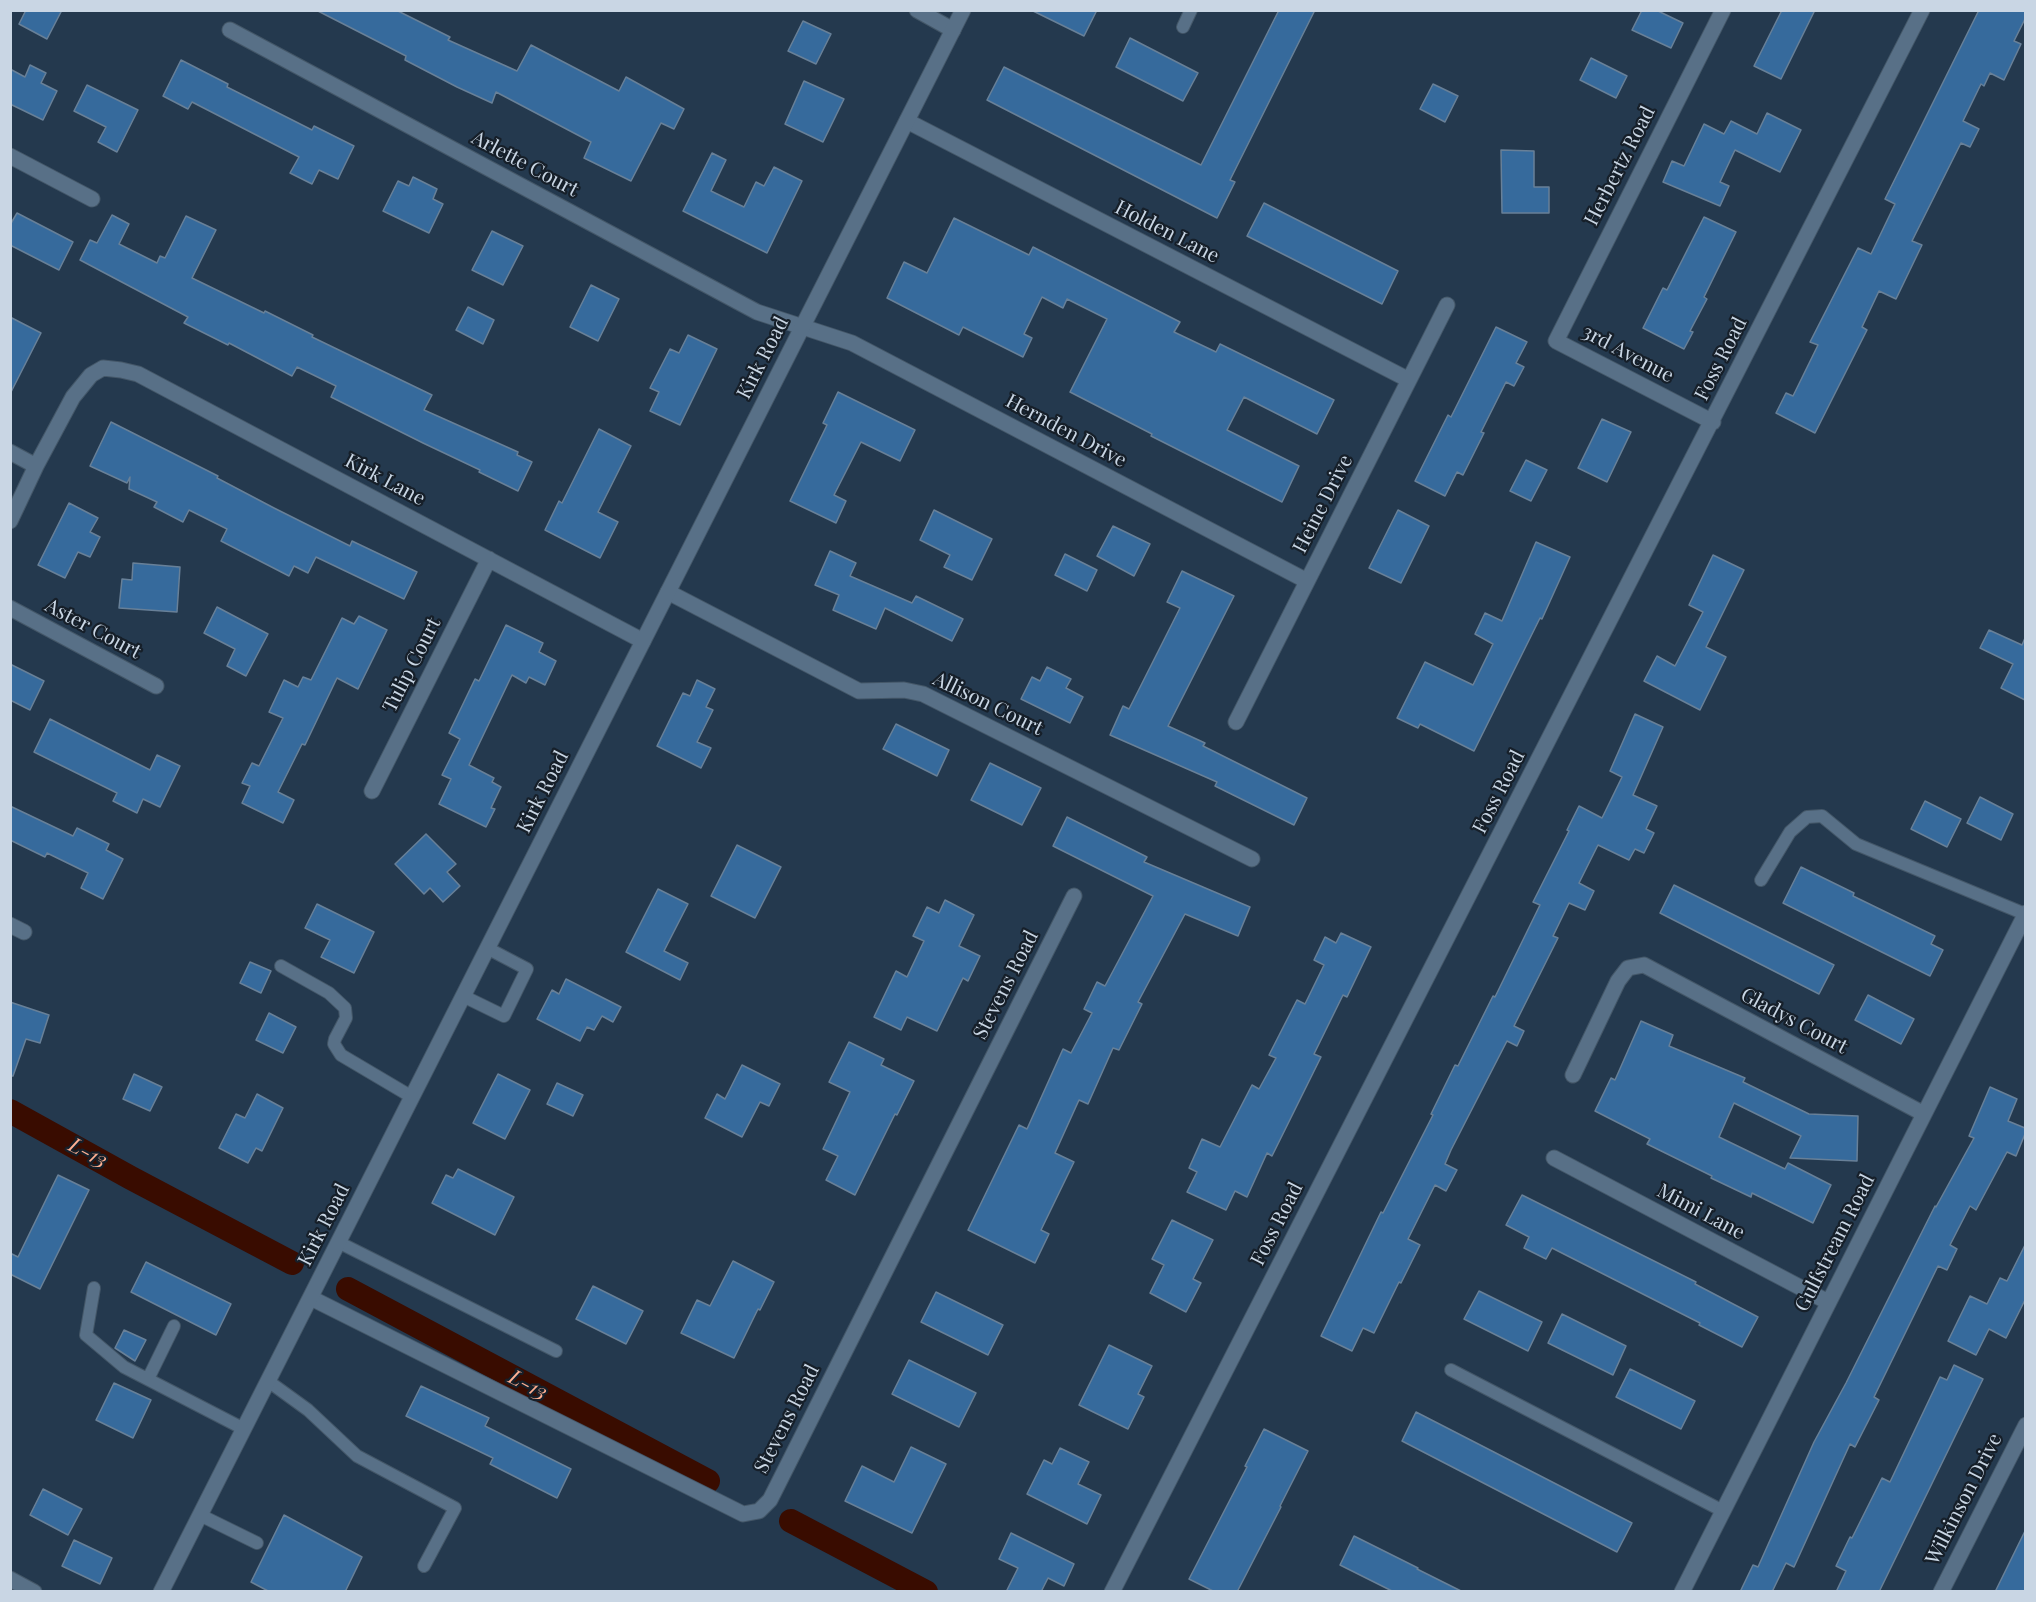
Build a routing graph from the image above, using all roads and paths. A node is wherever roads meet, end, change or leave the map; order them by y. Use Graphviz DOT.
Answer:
graph roads {
  1 [pos="917,10"];
  2 [pos="963,10"];
  3 [pos="1191,10"];
  4 [pos="1723,10"];
  5 [pos="1922,10"];
  6 [pos="1183,27"];
  7 [pos="230,30"];
  8 [pos="953,30"];
  9 [pos="907,121"];
  10 [pos="10,156"];
  11 [pos="92,199"];
  12 [pos="1447,305"];
  13 [pos="803,326"];
  14 [pos="1556,340"];
  15 [pos="1409,380"];
  16 [pos="1713,422"];
  17 [pos="10,452"];
  18 [pos="36,466"];
  19 [pos="10,521"];
  20 [pos="489,559"];
  21 [pos="1307,581"];
  22 [pos="668,592"];
  23 [pos="10,609"];
  24 [pos="643,641"];
  25 [pos="156,686"];
  26 [pos="1236,722"];
  27 [pos="372,791"];
  28 [pos="1252,859"];
  29 [pos="1761,880"];
  30 [pos="1074,896"];
  31 [pos="2025,914"];
  32 [pos="488,948"];
  33 [pos="281,966"];
  34 [pos="463,996"];
  35 [pos="1573,1075"];
  36 [pos="412,1097"];
  37 [pos="1924,1114"];
  38 [pos="1554,1158"];
  39 [pos="338,1242"];
  40 [pos="94,1288"];
  41 [pos="311,1298"];
  42 [pos="1828,1302"];
  43 [pos="174,1326"];
  44 [pos="556,1351"];
  45 [pos="1451,1370"];
  46 [pos="148,1379"];
  47 [pos="268,1381"];
  48 [pos="2025,1425"];
  49 [pos="244,1429"];
  50 [pos="1723,1510"];
  51 [pos="200,1515"];
  52 [pos="257,1543"];
  53 [pos="424,1566"];
  54 [pos="10,1579"];
  55 [pos="34,1592"];
  56 [pos="161,1592"];
  57 [pos="1112,1592"];
  58 [pos="1682,1592"];
  59 [pos="1941,1592"];
  1 -- 8 [label="street"];
  2 -- 8 [label="street, Kirk Road"];
  3 -- 6 [label="lane"];
  4 -- 14 [label="street, Herbertz Road"];
  5 -- 16 [label="street, Foss Road"];
  7 -- 13 [label="street, Arlette Court"];
  8 -- 9 [label="street, Kirk Road"];
  9 -- 13 [label="street, Kirk Road"];
  9 -- 15 [label="street, Holden Lane"];
  10 -- 11 [label="street"];
  12 -- 15 [label="street, Heine Drive"];
  13 -- 21 [label="street, Hernden Drive"];
  13 -- 22 [label="street, Kirk Road"];
  14 -- 16 [label="street, 3rd Avenue"];
  15 -- 21 [label="street, Heine Drive"];
  16 -- 57 [label="street, Foss Road"];
  17 -- 18 [label="street"];
  18 -- 19 [label="street"];
  18 -- 20 [label="street, Kirk Lane"];
  20 -- 24 [label="street, Kirk Lane"];
  20 -- 27 [label="street, Tulip Court"];
  21 -- 26 [label="street, Heine Drive"];
  22 -- 24 [label="street, Kirk Road"];
  22 -- 28 [label="street, Allison Court"];
  23 -- 25 [label="street, Aster Court"];
  24 -- 32 [label="street, Kirk Road"];
  29 -- 31 [label="lane"];
  30 -- 41 [label="street, Stevens Road"];
  31 -- 37 [label="street, Gulfstream Road"];
  32 -- 34 [label="street, Kirk Road"];
  32 -- 34 [label="lane"];
  33 -- 36 [label="lane"];
  34 -- 36 [label="street, Kirk Road"];
  35 -- 37 [label="street, Gladys Court"];
  36 -- 39 [label="street, Kirk Road"];
  37 -- 42 [label="street, Gulfstream Road"];
  38 -- 42 [label="street, Mimi Lane"];
  39 -- 41 [label="street, Kirk Road"];
  39 -- 44 [label="lane"];
  40 -- 46 [label="lane"];
  41 -- 47 [label="street, Kirk Road"];
  42 -- 50 [label="street, Gulfstream Road"];
  43 -- 46 [label="lane"];
  45 -- 50 [label="lane"];
  46 -- 49 [label="lane"];
  47 -- 49 [label="street, Kirk Road"];
  47 -- 53 [label="lane"];
  48 -- 59 [label="street, Wilkinson Drive"];
  49 -- 51 [label="street, Kirk Road"];
  50 -- 58 [label="street, Gulfstream Road"];
  51 -- 52 [label="lane"];
  51 -- 56 [label="street, Kirk Road"];
  54 -- 55 [label="street"];
}
